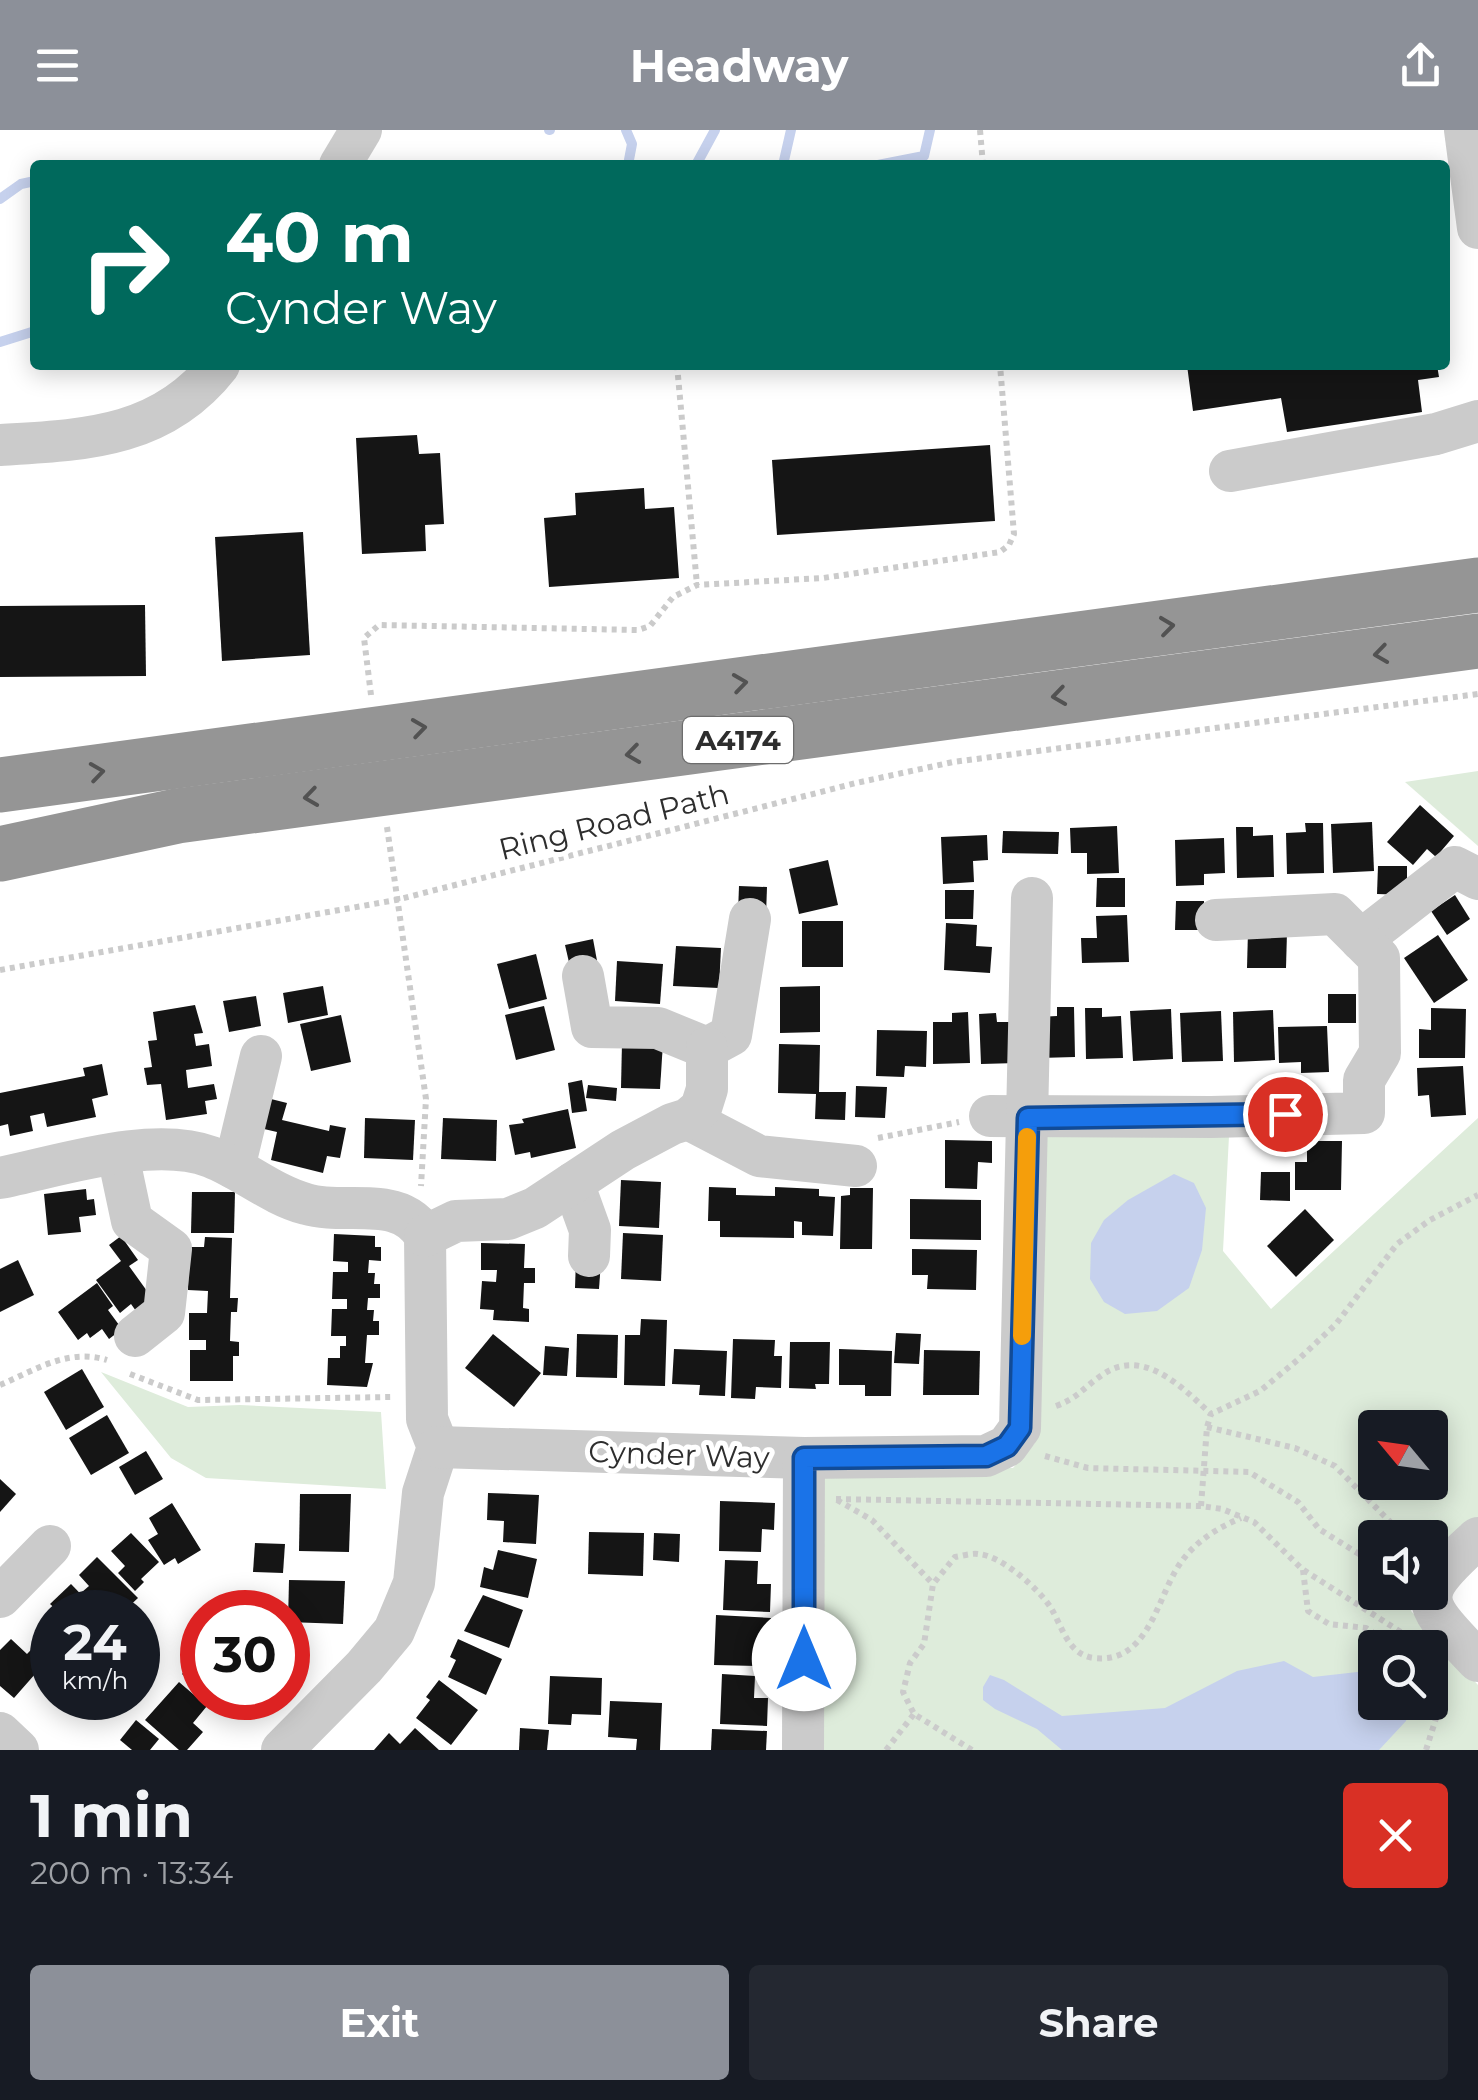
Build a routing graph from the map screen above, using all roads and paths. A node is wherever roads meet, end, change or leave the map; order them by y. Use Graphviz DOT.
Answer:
graph roads {
  1 [pos="980,130"];
  2 [pos="1465,130"];
  3 [pos="983,160"];
  4 [pos="1465,205"];
  5 [pos="214,370"];
  6 [pos="677,370"];
  7 [pos="1000,370"];
  8 [pos="1478,421"];
  9 [pos="0,445"];
  10 [pos="1230,471"];
  11 [pos="698,585"];
  12 [pos="1478,585"];
  13 [pos="364,638"];
  14 [pos="1478,641"];
  15 [pos="1478,694"];
  16 [pos="0,786"];
  17 [pos="0,854"];
  18 [pos="393,878"];
  19 [pos="1478,879"];
  20 [pos="1031,898"];
  21 [pos="396,900"];
  22 [pos="750,919"];
  23 [pos="1216,920"];
  24 [pos="1361,940"];
  25 [pos="0,970"];
  26 [pos="583,976"];
  27 [pos="708,1048"];
  28 [pos="260,1056"];
  29 [pos="1009,1118"];
  30 [pos="688,1119"];
  31 [pos="118,1154"];
  32 [pos="856,1166"];
  33 [pos="234,1168"];
  34 [pos="0,1178"];
  35 [pos="573,1183"];
  36 [pos="1478,1195"];
  37 [pos="422,1229"];
  38 [pos="590,1256"];
  39 [pos="134,1336"];
  40 [pos="0,1385"];
  41 [pos="426,1396"];
  42 [pos="1211,1414"];
  43 [pos="1014,1427"];
  44 [pos="1207,1427"];
  45 [pos="438,1447"];
  46 [pos="804,1458"];
  47 [pos="1203,1470"];
  48 [pos="1201,1506"];
  49 [pos="1243,1517"];
  50 [pos="1388,1520"];
  51 [pos="1478,1538"];
  52 [pos="50,1546"];
  53 [pos="1358,1553"];
  54 [pos="1302,1568"];
  55 [pos="933,1584"];
  56 [pos="0,1597"];
  57 [pos="1369,1630"];
  58 [pos="1398,1630"];
  59 [pos="1478,1660"];
  60 [pos="914,1714"];
  61 [pos="1435,1720"];
  62 [pos="0,1732"];
  63 [pos="18,1750"];
  64 [pos="282,1750"];
  65 [pos="803,1750"];
  66 [pos="886,1750"];
  67 [pos="972,1750"];
  68 [pos="1426,1750"];
  1 -- 3 [label="path"];
  2 -- 4 [label="street"];
  5 -- 9 [label="street"];
  6 -- 11 [label="path"];
  7 -- 11 [label="path"];
  8 -- 10 [label="street"];
  11 -- 13 [label="path"];
  16 -- 12 [label="highway, A4174, one-way"];
  14 -- 17 [label="highway, A4174, one-way"];
  15 -- 21 [label="path, Ring Road Path"];
  18 -- 21 [label="path"];
  19 -- 24 [label="street"];
  20 -- 29 [label="street"];
  21 -- 25 [label="path, Ring Road Path"];
  21 -- 37 [label="path"];
  22 -- 27 [label="street"];
  23 -- 24 [label="street"];
  24 -- 29 [label="street"];
  26 -- 27 [label="street"];
  27 -- 30 [label="street"];
  28 -- 33 [label="street"];
  29 -- 43 [label="street"];
  30 -- 32 [label="street"];
  30 -- 35 [label="street"];
  31 -- 33 [label="street"];
  31 -- 34 [label="street"];
  31 -- 39 [label="street"];
  33 -- 37 [label="street"];
  35 -- 37 [label="street"];
  35 -- 38 [label="street"];
  36 -- 42 [label="path"];
  37 -- 41 [label="street"];
  40 -- 41 [label="path"];
  41 -- 45 [label="street"];
  42 -- 43 [label="path"];
  42 -- 44 [label="path"];
  43 -- 46 [label="street, Cynder Way"];
  43 -- 47 [label="path"];
  44 -- 47 [label="path"];
  44 -- 50 [label="path"];
  45 -- 46 [label="street, Cynder Way"];
  45 -- 64 [label="street"];
  46 -- 65 [label="street"];
  47 -- 48 [label="path"];
  47 -- 53 [label="path"];
  48 -- 49 [label="path"];
  48 -- 55 [label="path"];
  49 -- 54 [label="path"];
  49 -- 55 [label="path"];
  51 -- 59 [label="street"];
  52 -- 56 [label="street"];
  54 -- 57 [label="path"];
  54 -- 58 [label="path"];
  55 -- 60 [label="path"];
  60 -- 66 [label="path"];
  60 -- 67 [label="path"];
  61 -- 68 [label="path"];
  62 -- 63 [label="street"];
}
